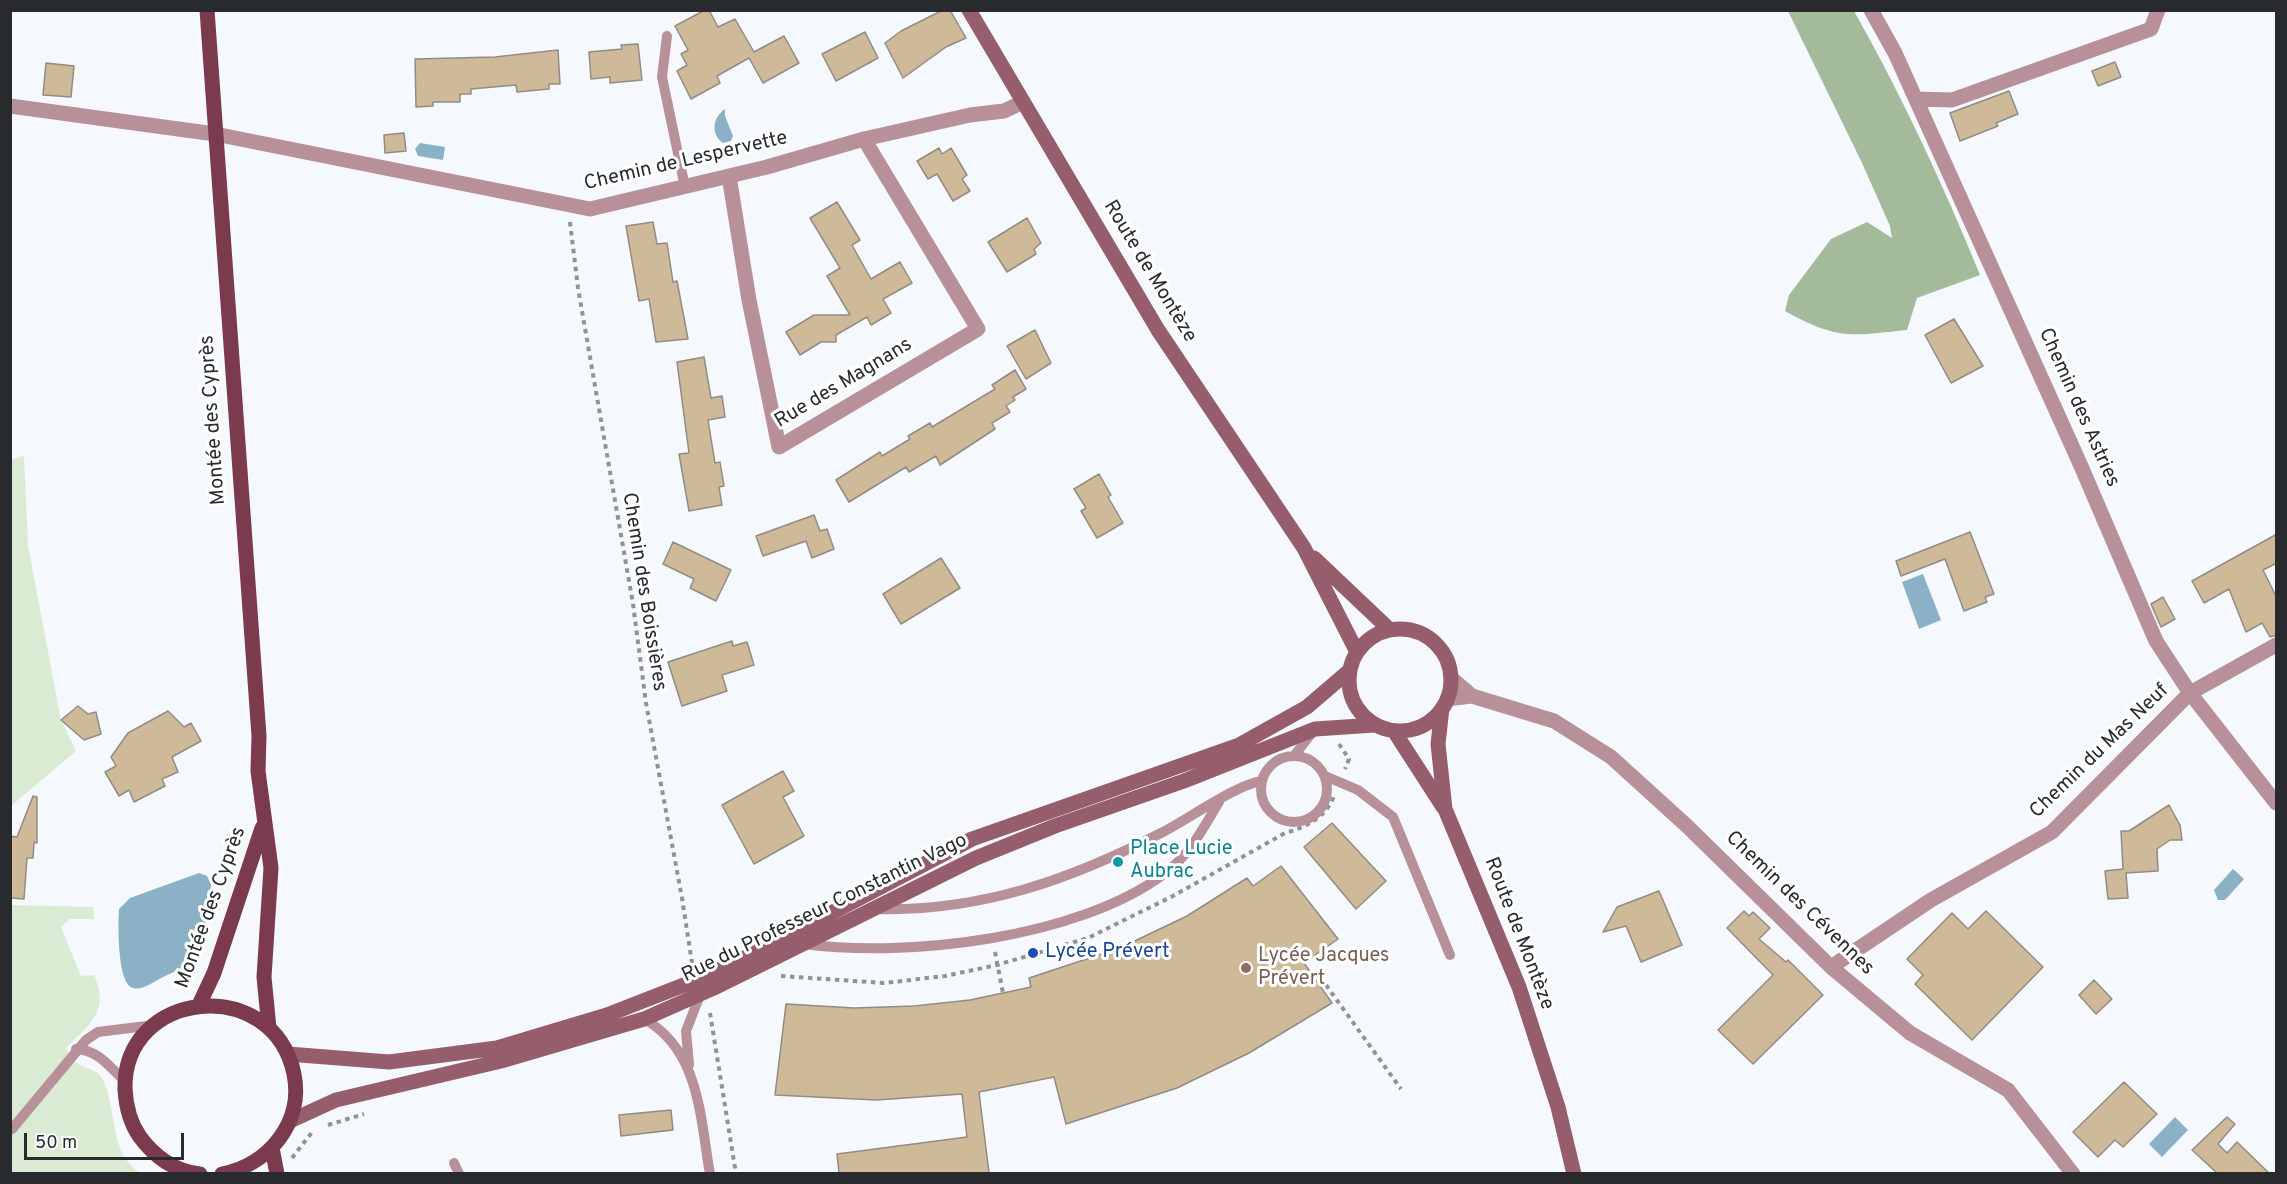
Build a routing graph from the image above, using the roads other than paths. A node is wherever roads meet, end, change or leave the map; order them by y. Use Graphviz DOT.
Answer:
graph roads {
  1 [pos="207,10"];
  2 [pos="969,10"];
  3 [pos="1871,10"];
  4 [pos="2158,10"];
  5 [pos="667,36"];
  6 [pos="1916,99"];
  7 [pos="1021,103"];
  8 [pos="10,106"];
  9 [pos="215,134"];
  10 [pos="864,139"];
  11 [pos="729,176"];
  12 [pos="685,187"];
  13 [pos="1304,548"];
  14 [pos="1390,630"];
  15 [pos="2277,645"];
  16 [pos="1357,652"];
  17 [pos="1349,671"];
  18 [pos="1451,678"];
  19 [pos="2190,693"];
  20 [pos="1472,696"];
  21 [pos="1445,704"];
  22 [pos="1375,725"];
  23 [pos="1315,729"];
  24 [pos="1394,731"];
  25 [pos="1294,756"];
  26 [pos="1325,776"];
  27 [pos="1262,781"];
  28 [pos="1219,802"];
  29 [pos="2277,803"];
  30 [pos="1445,809"];
  31 [pos="263,825"];
  32 [pos="872,909"];
  33 [pos="804,944"];
  34 [pos="1450,955"];
  35 [pos="1831,968"];
  36 [pos="701,994"];
  37 [pos="199,1005"];
  38 [pos="644,1019"];
  39 [pos="154,1025"];
  40 [pos="269,1028"];
  41 [pos="76,1049"];
  42 [pos="288,1054"];
  43 [pos="689,1068"];
  44 [pos="125,1081"];
  45 [pos="290,1121"];
  46 [pos="12,1129"];
  47 [pos="272,1148"];
  48 [pos="200,1173"];
  49 [pos="222,1173"];
  50 [pos="277,1173"];
  51 [pos="710,1173"];
  52 [pos="1574,1173"];
  53 [pos="2073,1173"];
  1 -- 9 [label="main road, Montée des Cyprès"];
  2 -- 7 [label="street, Route de Montèze"];
  3 -- 6 [label="street, Chemin des Astries"];
  4 -- 6 [label="street"];
  5 -- 12 [label="lane"];
  6 -- 19 [label="street, Chemin des Astries"];
  7 -- 10 [label="street, Chemin de Lespervette"];
  7 -- 13 [label="street, Route de Montèze"];
  8 -- 9 [label="street, Chemin de Lespervette"];
  9 -- 12 [label="street, Chemin de Lespervette"];
  9 -- 31 [label="main road, Montée des Cyprès"];
  10 -- 11 [label="street, Chemin de Lespervette"];
  10 -- 11 [label="street, Rue des Magnans"];
  11 -- 12 [label="street, Chemin de Lespervette"];
  13 -- 14 [label="street, Route de Montèze"];
  13 -- 16 [label="street, Route de Montèze"];
  14 -- 16 [label="street"];
  14 -- 18 [label="street"];
  15 -- 19 [label="street, Chemin du Mas Neuf"];
  16 -- 17 [label="street"];
  17 -- 22 [label="street"];
  17 -- 36 [label="street, Rue du Professeur Constantin Vago"];
  18 -- 20 [label="street, Chemin des Cévennes"];
  18 -- 21 [label="street"];
  19 -- 29 [label="street, Chemin des Astries"];
  19 -- 35 [label="street, Chemin du Mas Neuf"];
  20 -- 21 [label="street, Chemin des Cévennes"];
  20 -- 35 [label="street, Chemin des Cévennes"];
  21 -- 24 [label="street"];
  21 -- 30 [label="street, Route de Montèze"];
  22 -- 23 [label="street, Rue du Professeur Constantin Vago"];
  22 -- 24 [label="street"];
  23 -- 25 [label="lane"];
  23 -- 32 [label="street, Rue du Professeur Constantin Vago"];
  24 -- 30 [label="street"];
  25 -- 26 [label="lane"];
  25 -- 27 [label="lane"];
  26 -- 27 [label="lane"];
  26 -- 34 [label="lane"];
  27 -- 28 [label="lane"];
  28 -- 32 [label="lane"];
  28 -- 33 [label="lane"];
  30 -- 52 [label="street, Route de Montèze"];
  31 -- 37 [label="main road, Montée des Cyprès"];
  31 -- 40 [label="main road, Montée des Cyprès"];
  32 -- 33 [label="street, Rue du Professeur Constantin Vago"];
  33 -- 36 [label="street, Rue du Professeur Constantin Vago"];
  35 -- 53 [label="street, Chemin des Cévennes"];
  36 -- 38 [label="street, Rue du Professeur Constantin Vago"];
  36 -- 42 [label="street, Rue du Professeur Constantin Vago"];
  36 -- 43 [label="lane"];
  37 -- 39 [label="main road"];
  37 -- 40 [label="main road"];
  38 -- 43 [label="lane"];
  38 -- 45 [label="street, Rue du Professeur Constantin Vago"];
  39 -- 41 [label="lane"];
  39 -- 44 [label="main road"];
  40 -- 42 [label="main road"];
  41 -- 44 [label="lane"];
  41 -- 46 [label="lane"];
  42 -- 45 [label="main road"];
  43 -- 51 [label="lane"];
  44 -- 48 [label="main road"];
  45 -- 47 [label="main road"];
  47 -- 49 [label="main road"];
  47 -- 50 [label="main road"];
}
